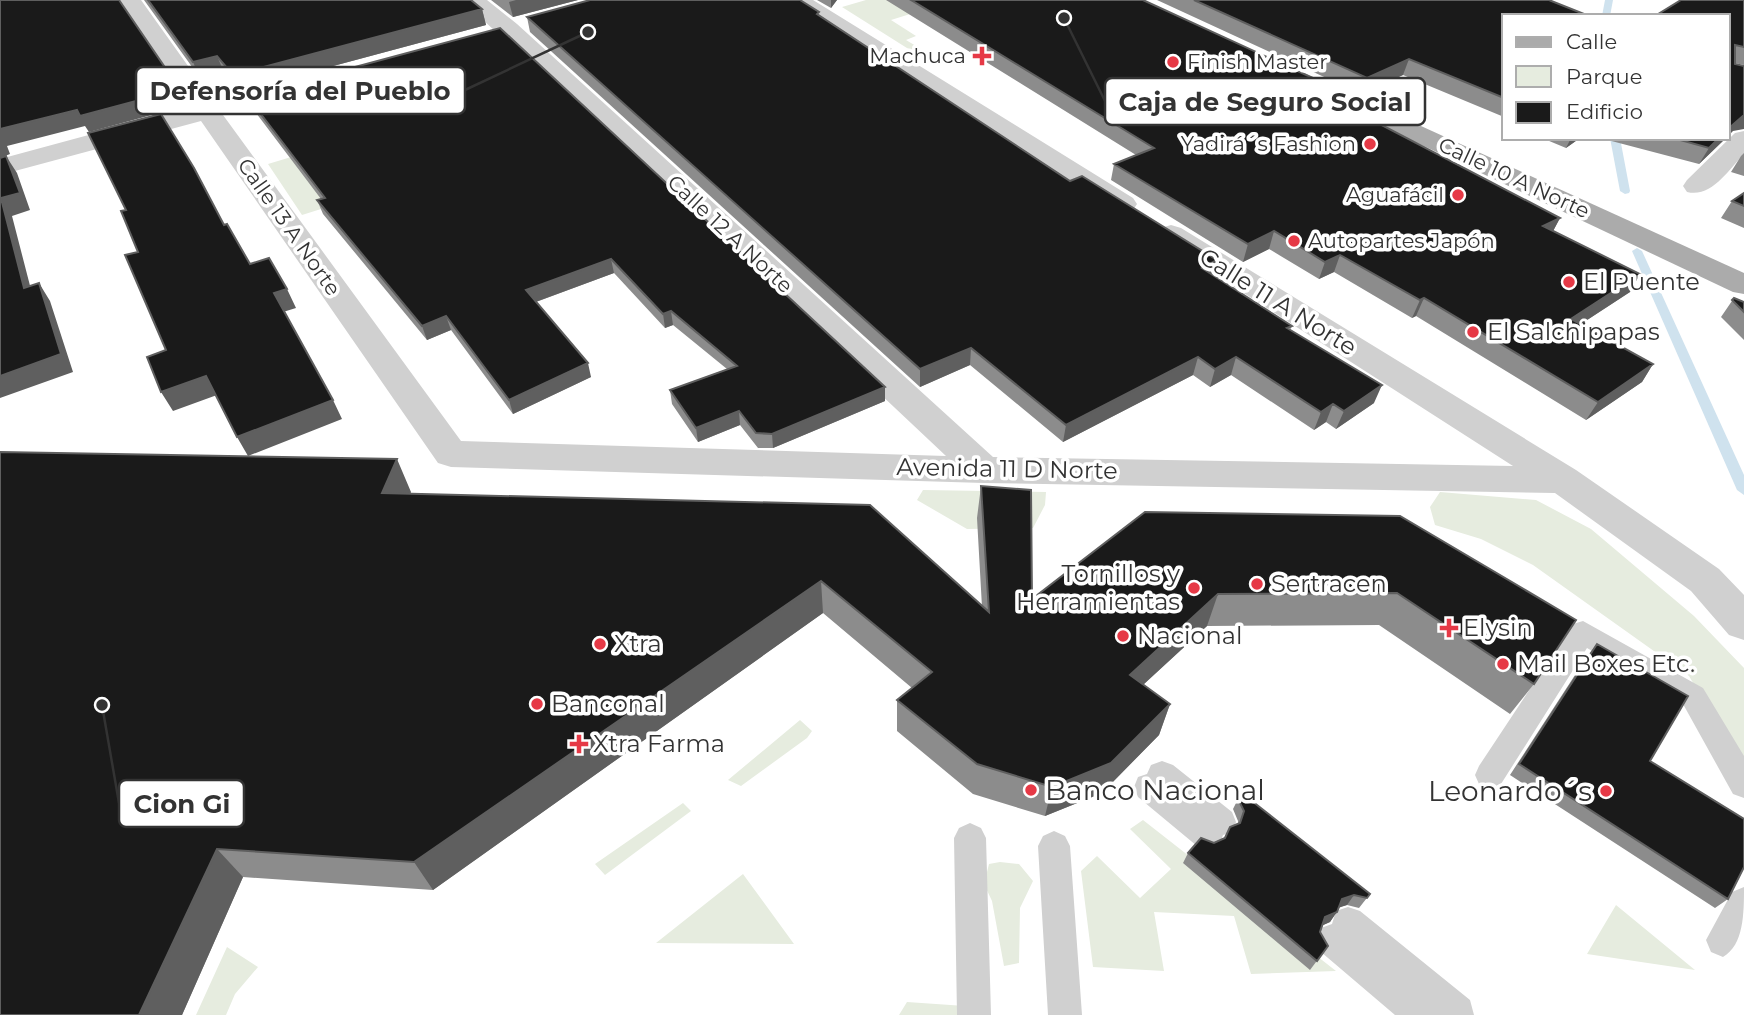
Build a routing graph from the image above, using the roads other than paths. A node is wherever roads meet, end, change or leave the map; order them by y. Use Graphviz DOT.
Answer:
graph roads {
  1 [pos="130,0"];
  2 [pos="473,0"];
  3 [pos="798,0"];
  4 [pos="1290,52"];
  5 [pos="1265,62"];
  6 [pos="326,79"];
  7 [pos="209,111"];
  8 [pos="1744,139"];
  9 [pos="0,167"];
  10 [pos="1697,186"];
  11 [pos="1584,198"];
  12 [pos="1677,241"];
  13 [pos="1744,259"];
  14 [pos="1744,285"];
  15 [pos="451,454"];
  16 [pos="984,470"];
  17 [pos="1563,480"];
  18 [pos="1744,623"];
  19 [pos="1490,775"];
  20 [pos="1156,780"];
  21 [pos="1744,784"];
  22 [pos="1214,829"];
  23 [pos="970,838"];
  24 [pos="1054,846"];
  25 [pos="1744,903"];
  26 [pos="1723,940"];
  27 [pos="1418,1011"];
  28 [pos="1458,1012"];
  29 [pos="974,1015"];
  30 [pos="1065,1015"];
  1 -- 7 [label="street, Calle 13 A Norte"];
  2 -- 16 [label="street, Calle 12 A Norte"];
  3 -- 17 [label="street, Calle 11 A Norte"];
  4 -- 11 [label="main road, Calle 10 A Norte"];
  5 -- 11 [label="main road, Calle 10 A Norte"];
  6 -- 7 [label="street"];
  7 -- 9 [label="street"];
  7 -- 15 [label="street, Calle 13 A Norte"];
  8 -- 10 [label="street"];
  11 -- 12 [label="main road, Calle 10 A Norte"];
  12 -- 13 [label="main road, Calle 10 A Norte"];
  12 -- 14 [label="main road, Calle 10 A Norte"];
  15 -- 16 [label="street, Avenida 11 D Norte"];
  16 -- 17 [label="street, Avenida 11 D Norte"];
  17 -- 18 [label="street, Calle 11 A Norte"];
  19 -- 21 [label="lane"];
  20 -- 22 [label="lane"];
  23 -- 29 [label="lane"];
  24 -- 30 [label="lane"];
  25 -- 26 [label="lane"];
  27 -- 28 [label="lane"];
}
